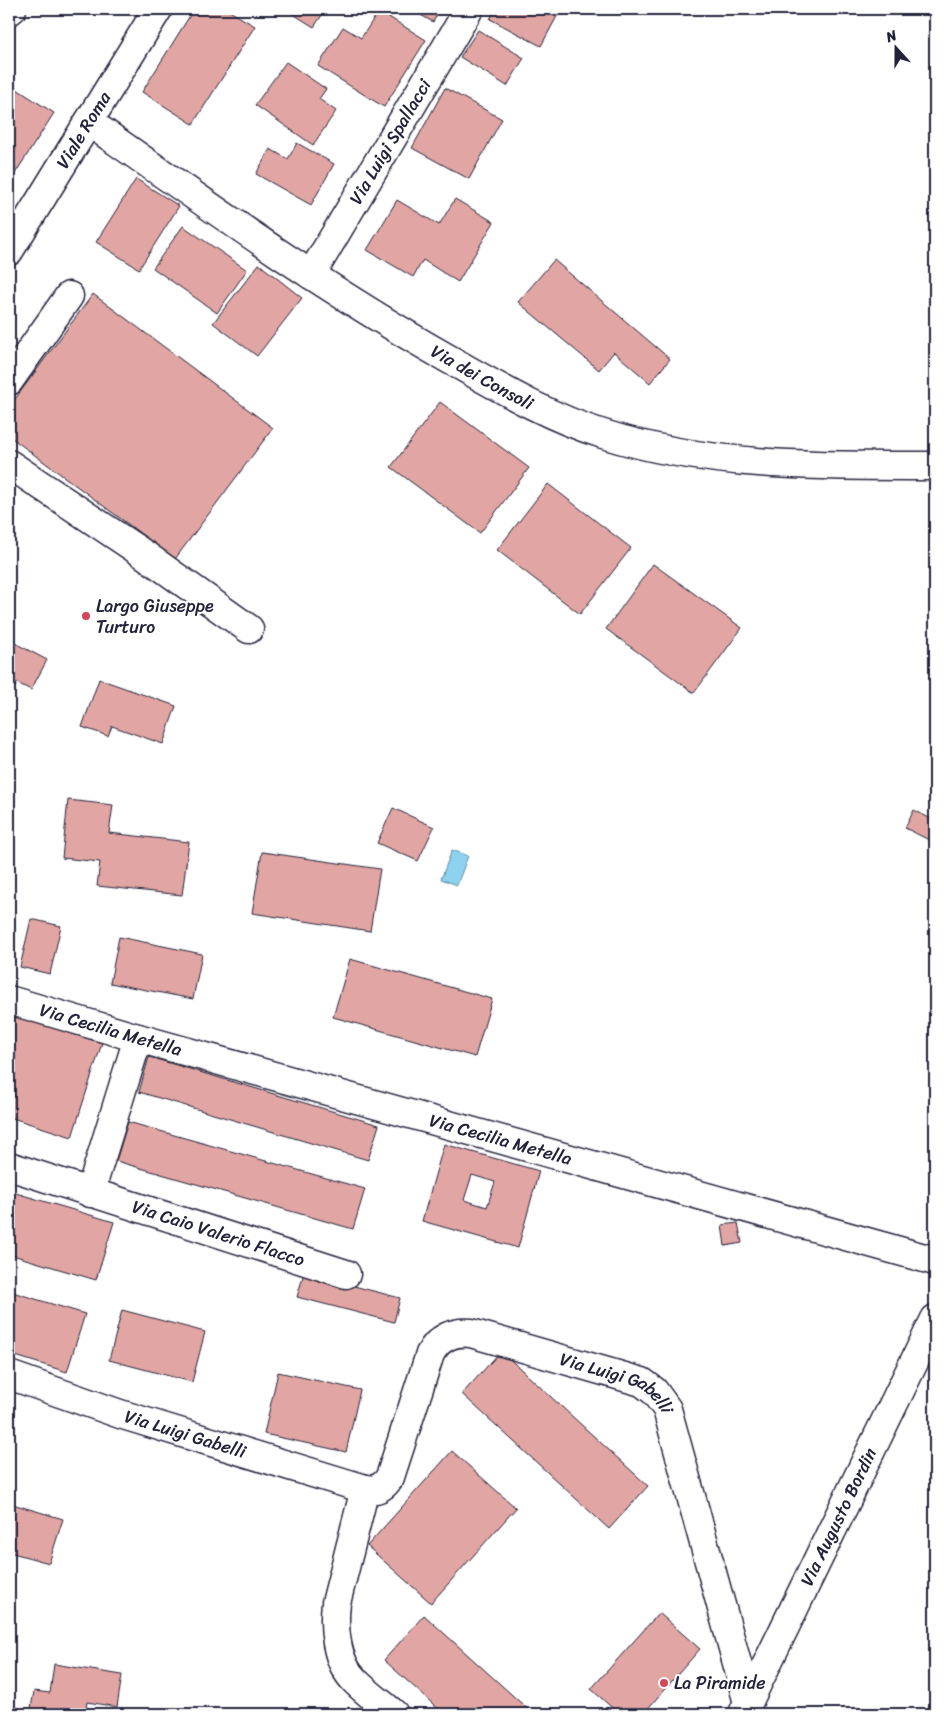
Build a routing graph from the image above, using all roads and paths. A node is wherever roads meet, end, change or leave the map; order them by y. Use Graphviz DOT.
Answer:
graph roads {
  1 [pos="12,9"];
  2 [pos="158,9"];
  3 [pos="469,9"];
  4 [pos="9,11"];
  5 [pos="89,122"];
  6 [pos="9,251"];
  7 [pos="311,275"];
  8 [pos="69,296"];
  9 [pos="9,381"];
  10 [pos="9,464"];
  11 [pos="935,466"];
  12 [pos="249,629"];
  13 [pos="9,1000"];
  14 [pos="138,1038"];
  15 [pos="9,1166"];
  16 [pos="90,1193"];
  17 [pos="935,1261"];
  18 [pos="346,1274"];
  19 [pos="935,1319"];
  20 [pos="9,1374"];
  21 [pos="365,1489"];
  22 [pos="745,1709"];
  23 [pos="394,1714"];
  1 -- 4 [label="street"];
  2 -- 5 [label="street, Viale Roma"];
  3 -- 7 [label="street, Via Luigi Spallacci"];
  5 -- 6 [label="street, Viale Roma"];
  5 -- 7 [label="street, Via dei Consoli"];
  7 -- 11 [label="street, Via dei Consoli"];
  8 -- 9 [label="street"];
  10 -- 12 [label="street"];
  13 -- 14 [label="street, Via Cecilia Metella"];
  14 -- 16 [label="street"];
  14 -- 17 [label="street, Via Cecilia Metella"];
  15 -- 16 [label="street, Via Caio Valerio Flacco"];
  16 -- 18 [label="street, Via Caio Valerio Flacco"];
  19 -- 22 [label="street, Via Augusto Bordin"];
  20 -- 21 [label="street, Via Luigi Gabelli"];
  21 -- 22 [label="street, Via Luigi Gabelli"];
  21 -- 23 [label="street"];
}
